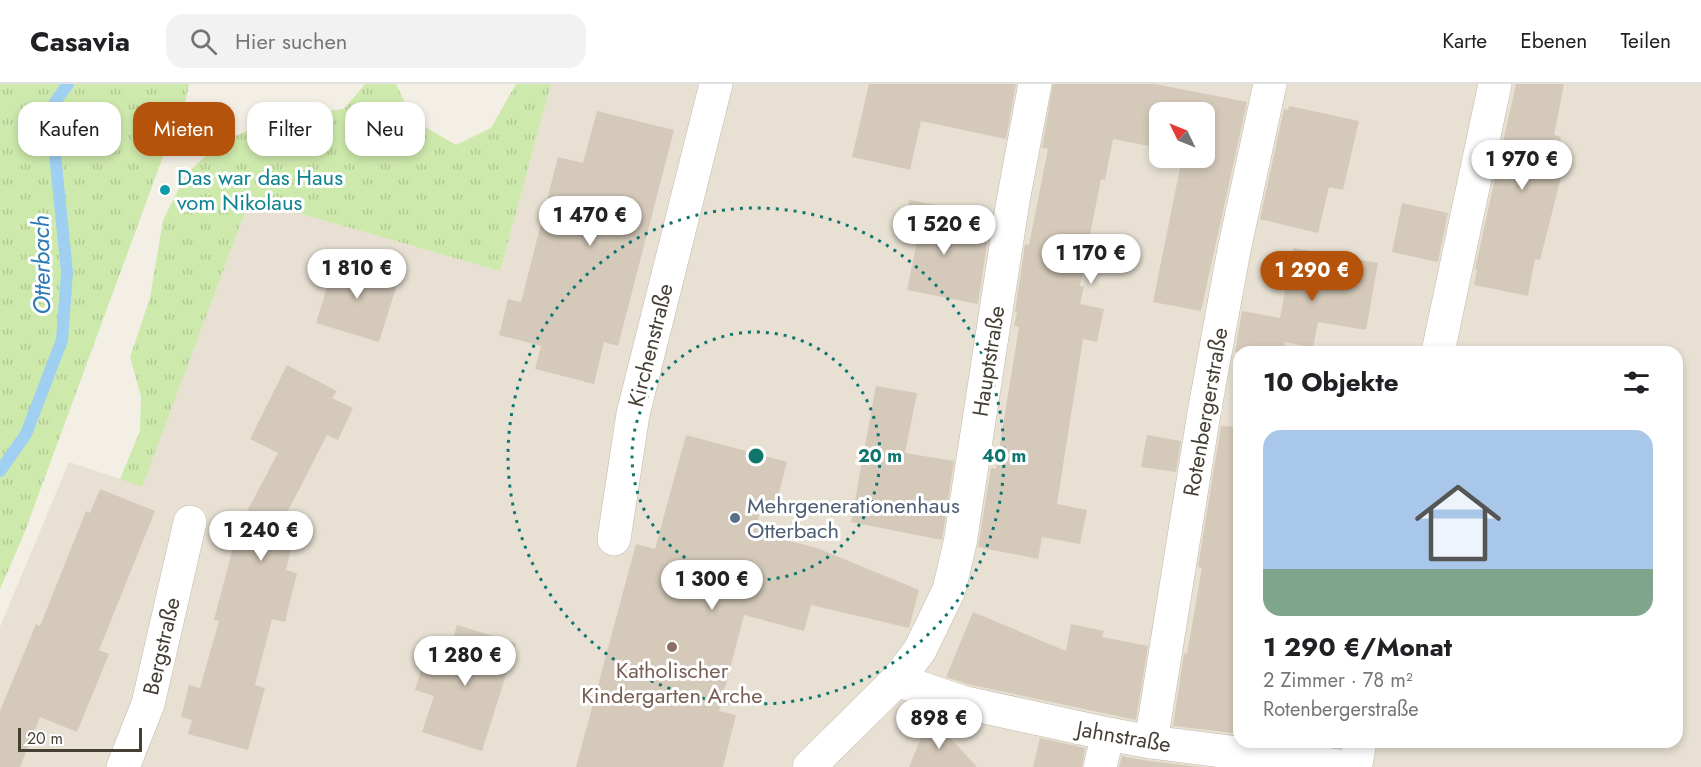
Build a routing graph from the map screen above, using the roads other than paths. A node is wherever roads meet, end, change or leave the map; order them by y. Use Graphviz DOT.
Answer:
graph roads {
  1 [pos="716,84"];
  2 [pos="1035,84"];
  3 [pos="1270,84"];
  4 [pos="1494,84"];
  5 [pos="1439,346"];
  6 [pos="190,522"];
  7 [pos="614,539"];
  8 [pos="897,680"];
  9 [pos="1108,734"];
  10 [pos="1151,742"];
  11 [pos="1358,753"];
  12 [pos="123,767"];
  13 [pos="809,767"];
  14 [pos="1100,767"];
  1 -- 7 [label="street, Kirchenstraße"];
  2 -- 8 [label="street, Hauptstraße"];
  3 -- 10 [label="street, Rotenbergerstraße"];
  4 -- 5 [label="street"];
  6 -- 12 [label="street, Bergstraße"];
  8 -- 9 [label="street, Jahnstraße"];
  8 -- 13 [label="street, Hauptstraße"];
  9 -- 10 [label="street, Jahnstraße"];
  9 -- 14 [label="street"];
  10 -- 11 [label="street, Jahnstraße"];
}
